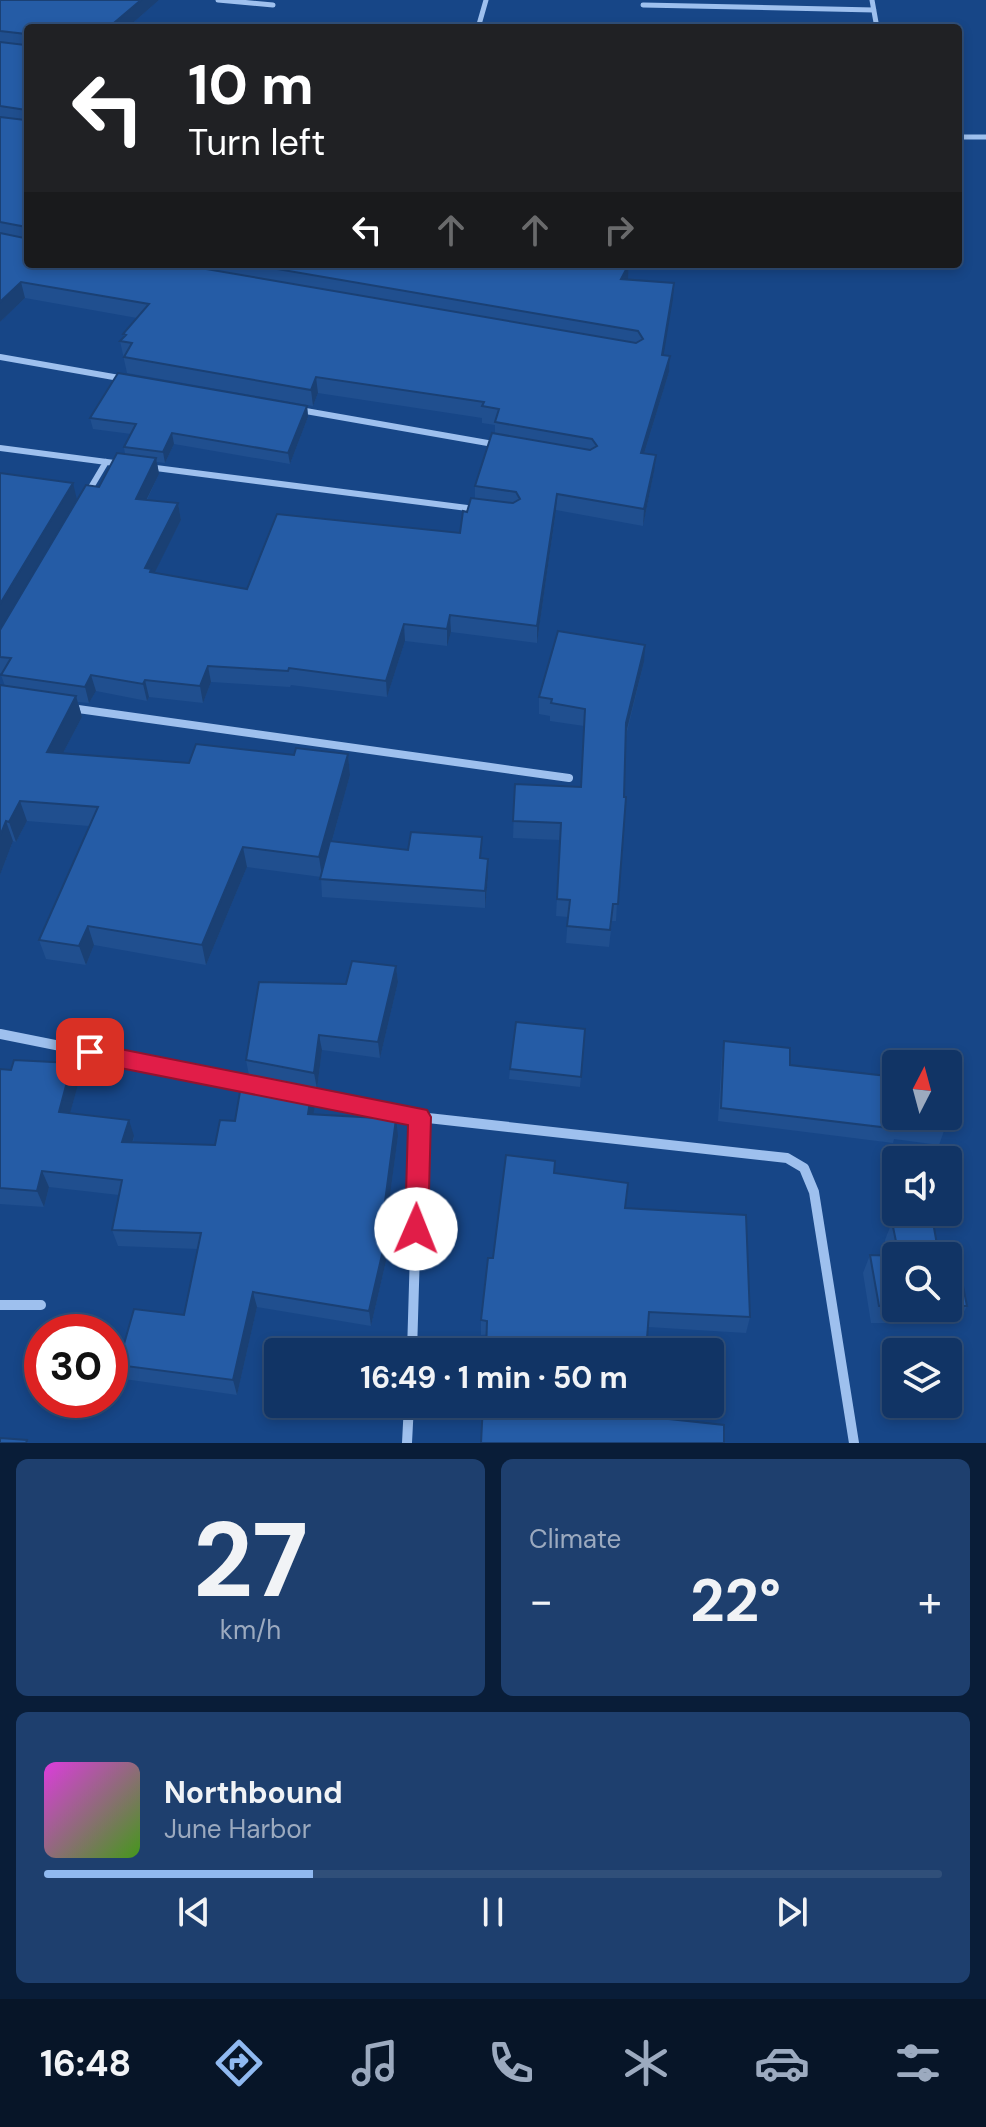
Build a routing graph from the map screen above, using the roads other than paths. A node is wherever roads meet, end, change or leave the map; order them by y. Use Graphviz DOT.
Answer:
graph roads {
  1 [pos="218,0"];
  2 [pos="486,0"];
  3 [pos="872,0"];
  4 [pos="273,5"];
  5 [pos="643,5"];
  6 [pos="874,10"];
  7 [pos="479,24"];
  8 [pos="876,24"];
  9 [pos="962,137"];
  10 [pos="986,137"];
  11 [pos="0,357"];
  12 [pos="140,381"];
  13 [pos="295,409"];
  14 [pos="0,448"];
  15 [pos="512,448"];
  16 [pos="106,462"];
  17 [pos="83,501"];
  18 [pos="482,510"];
  19 [pos="63,707"];
  20 [pos="569,778"];
  21 [pos="0,1034"];
  22 [pos="264,1087"];
  23 [pos="295,1093"];
  24 [pos="419,1117"];
  25 [pos="0,1305"];
  26 [pos="41,1305"];
  27 [pos="412,1338"];
  28 [pos="408,1418"];
  29 [pos="407,1443"];
  30 [pos="854,1443"];
  1 -- 4 [label="street"];
  2 -- 7 [label="street"];
  3 -- 6 [label="street"];
  5 -- 6 [label="street"];
  6 -- 8 [label="street"];
  9 -- 10 [label="street"];
  11 -- 12 [label="street"];
  13 -- 15 [label="street"];
  14 -- 16 [label="street"];
  16 -- 17 [label="street"];
  16 -- 18 [label="street"];
  19 -- 20 [label="street"];
  21 -- 22 [label="street"];
  23 -- 24 [label="street"];
  24 -- 27 [label="street"];
  24 -- 30 [label="street"];
  25 -- 26 [label="street"];
  28 -- 29 [label="street"];
}
